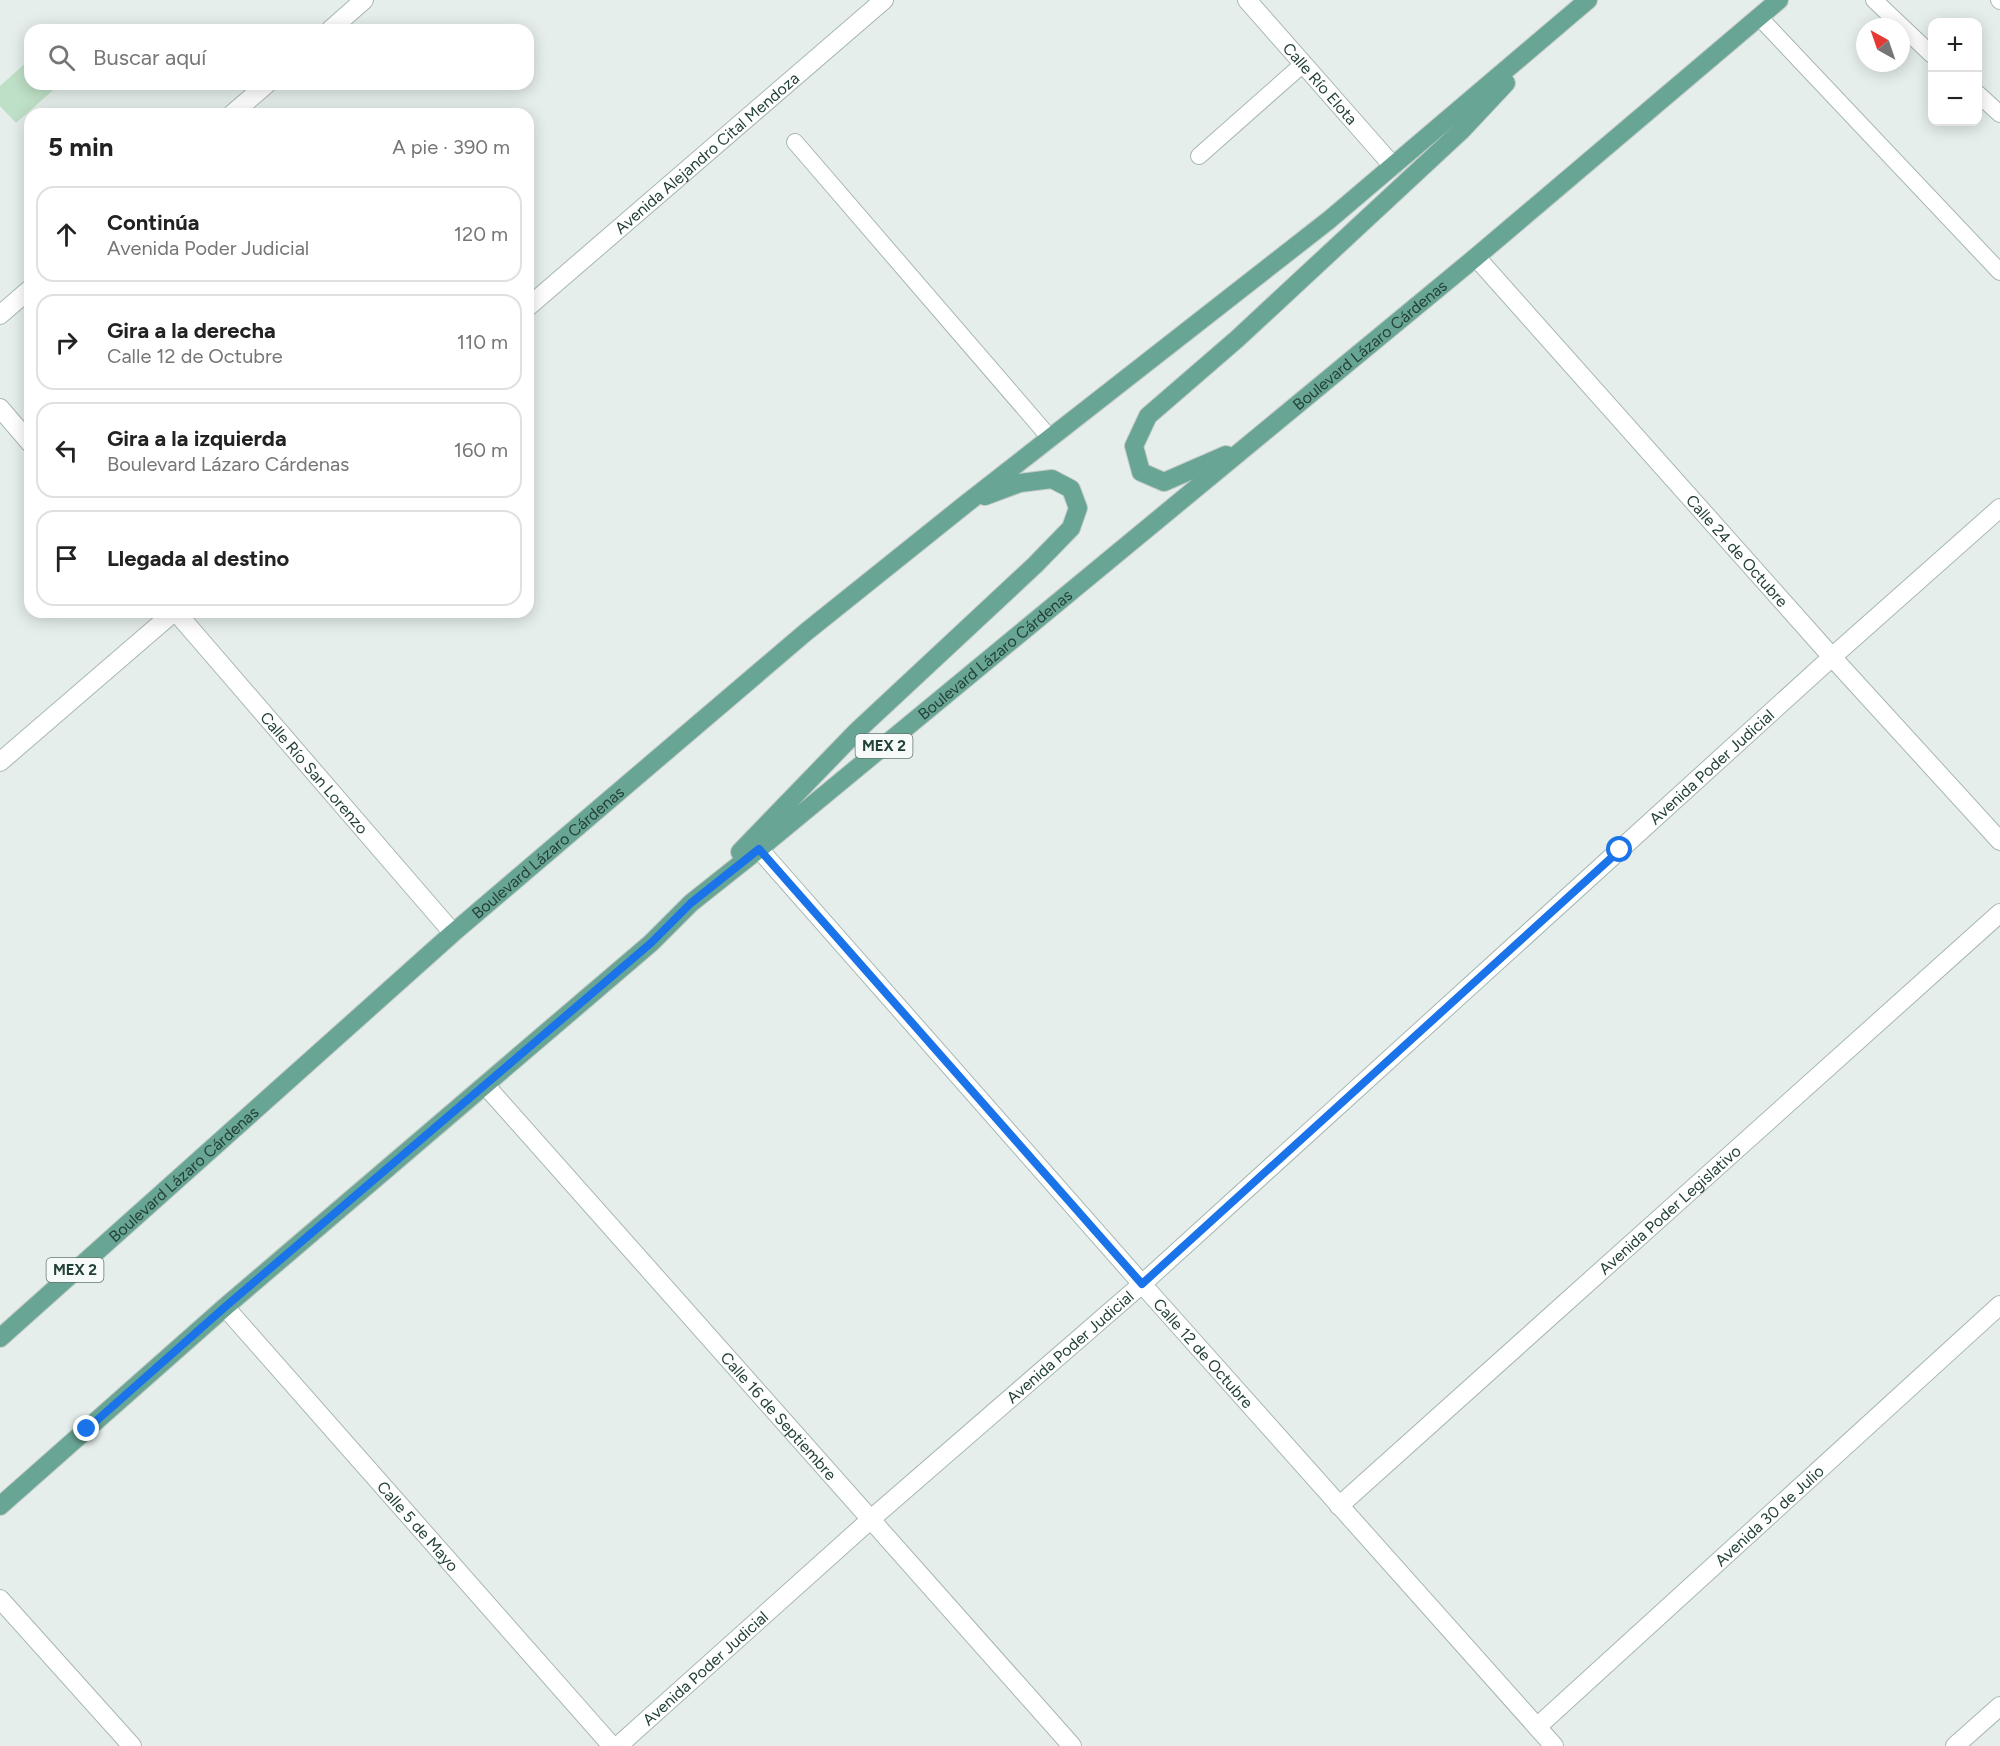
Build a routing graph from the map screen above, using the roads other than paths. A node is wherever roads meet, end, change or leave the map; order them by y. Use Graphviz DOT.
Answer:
graph roads {
  1 [pos="364,0"];
  2 [pos="884,0"];
  3 [pos="1247,0"];
  4 [pos="1779,0"];
  5 [pos="1874,0"];
  6 [pos="1583,4"];
  7 [pos="1759,18"];
  8 [pos="337,24"];
  9 [pos="1928,51"];
  10 [pos="1303,64"];
  11 [pos="260,90"];
  12 [pos="1982,98"];
  13 [pos="239,108"];
  14 [pos="2000,114"];
  15 [pos="795,142"];
  16 [pos="1199,156"];
  17 [pos="1393,166"];
  18 [pos="1476,257"];
  19 [pos="2000,272"];
  20 [pos="24,294"];
  21 [pos="534,302"];
  22 [pos="0,315"];
  23 [pos="0,408"];
  24 [pos="24,435"];
  25 [pos="1050,438"];
  26 [pos="1245,447"];
  27 [pos="967,503"];
  28 [pos="2000,507"];
  29 [pos="168,618"];
  30 [pos="180,618"];
  31 [pos="1832,657"];
  32 [pos="0,762"];
  33 [pos="2000,841"];
  34 [pos="759,849"];
  35 [pos="691,903"];
  36 [pos="2000,913"];
  37 [pos="453,933"];
  38 [pos="486,1086"];
  39 [pos="1142,1284"];
  40 [pos="2000,1305"];
  41 [pos="225,1307"];
  42 [pos="0,1338"];
  43 [pos="0,1506"];
  44 [pos="1339,1506"];
  45 [pos="870,1520"];
  46 [pos="0,1599"];
  47 [pos="2000,1706"];
  48 [pos="1538,1727"];
  49 [pos="132,1746"];
  50 [pos="612,1746"];
  51 [pos="618,1746"];
  52 [pos="1072,1746"];
  53 [pos="1554,1746"];
  54 [pos="1955,1746"];
  1 -- 8 [label="street"];
  2 -- 21 [label="street, Avenida Alejandro Cital Mendoza"];
  3 -- 10 [label="street, Calle Río Elota"];
  4 -- 7 [label="main road, Boulevard Lázaro Cárdenas / MEX 2"];
  5 -- 9 [label="lane"];
  6 -- 17 [label="main road, Boulevard Lázaro Cárdenas / MEX 2"];
  6 -- 26 [label="main road"];
  7 -- 18 [label="main road, Boulevard Lázaro Cárdenas / MEX 2"];
  7 -- 19 [label="lane"];
  10 -- 16 [label="lane"];
  10 -- 17 [label="street, Calle Río Elota"];
  11 -- 13 [label="street"];
  12 -- 14 [label="lane"];
  15 -- 25 [label="lane"];
  17 -- 25 [label="main road, Boulevard Lázaro Cárdenas / MEX 2"];
  18 -- 26 [label="main road, Boulevard Lázaro Cárdenas / MEX 2"];
  18 -- 31 [label="street, Calle 24 de Octubre"];
  20 -- 22 [label="street"];
  23 -- 24 [label="street"];
  25 -- 27 [label="main road, Boulevard Lázaro Cárdenas / MEX 2"];
  26 -- 34 [label="main road, Boulevard Lázaro Cárdenas / MEX 2"];
  27 -- 35 [label="main road"];
  27 -- 37 [label="main road, Boulevard Lázaro Cárdenas / MEX 2"];
  28 -- 31 [label="street, Avenida Poder Judicial"];
  29 -- 32 [label="street"];
  30 -- 37 [label="street, Calle Río San Lorenzo"];
  31 -- 33 [label="street, Calle 24 de Octubre"];
  31 -- 39 [label="street, Avenida Poder Judicial"];
  34 -- 35 [label="main road, Boulevard Lázaro Cárdenas / MEX 2"];
  34 -- 39 [label="street, Calle 12 de Octubre"];
  35 -- 38 [label="main road, Boulevard Lázaro Cárdenas / MEX 2"];
  36 -- 44 [label="street, Avenida Poder Legislativo"];
  37 -- 42 [label="main road, Boulevard Lázaro Cárdenas / MEX 2"];
  38 -- 41 [label="main road, Boulevard Lázaro Cárdenas / MEX 2"];
  38 -- 45 [label="street, Calle 16 de Septiembre"];
  39 -- 44 [label="street, Calle 12 de Octubre"];
  39 -- 45 [label="street, Avenida Poder Judicial"];
  40 -- 48 [label="street, Avenida 30 de Julio"];
  41 -- 43 [label="main road, Boulevard Lázaro Cárdenas / MEX 2"];
  41 -- 50 [label="street, Calle 5 de Mayo"];
  44 -- 48 [label="street, Calle 12 de Octubre"];
  45 -- 51 [label="street, Avenida Poder Judicial"];
  45 -- 52 [label="street, Calle 16 de Septiembre"];
  46 -- 49 [label="street"];
  47 -- 54 [label="street"];
  48 -- 53 [label="street, Calle 12 de Octubre"];
}
